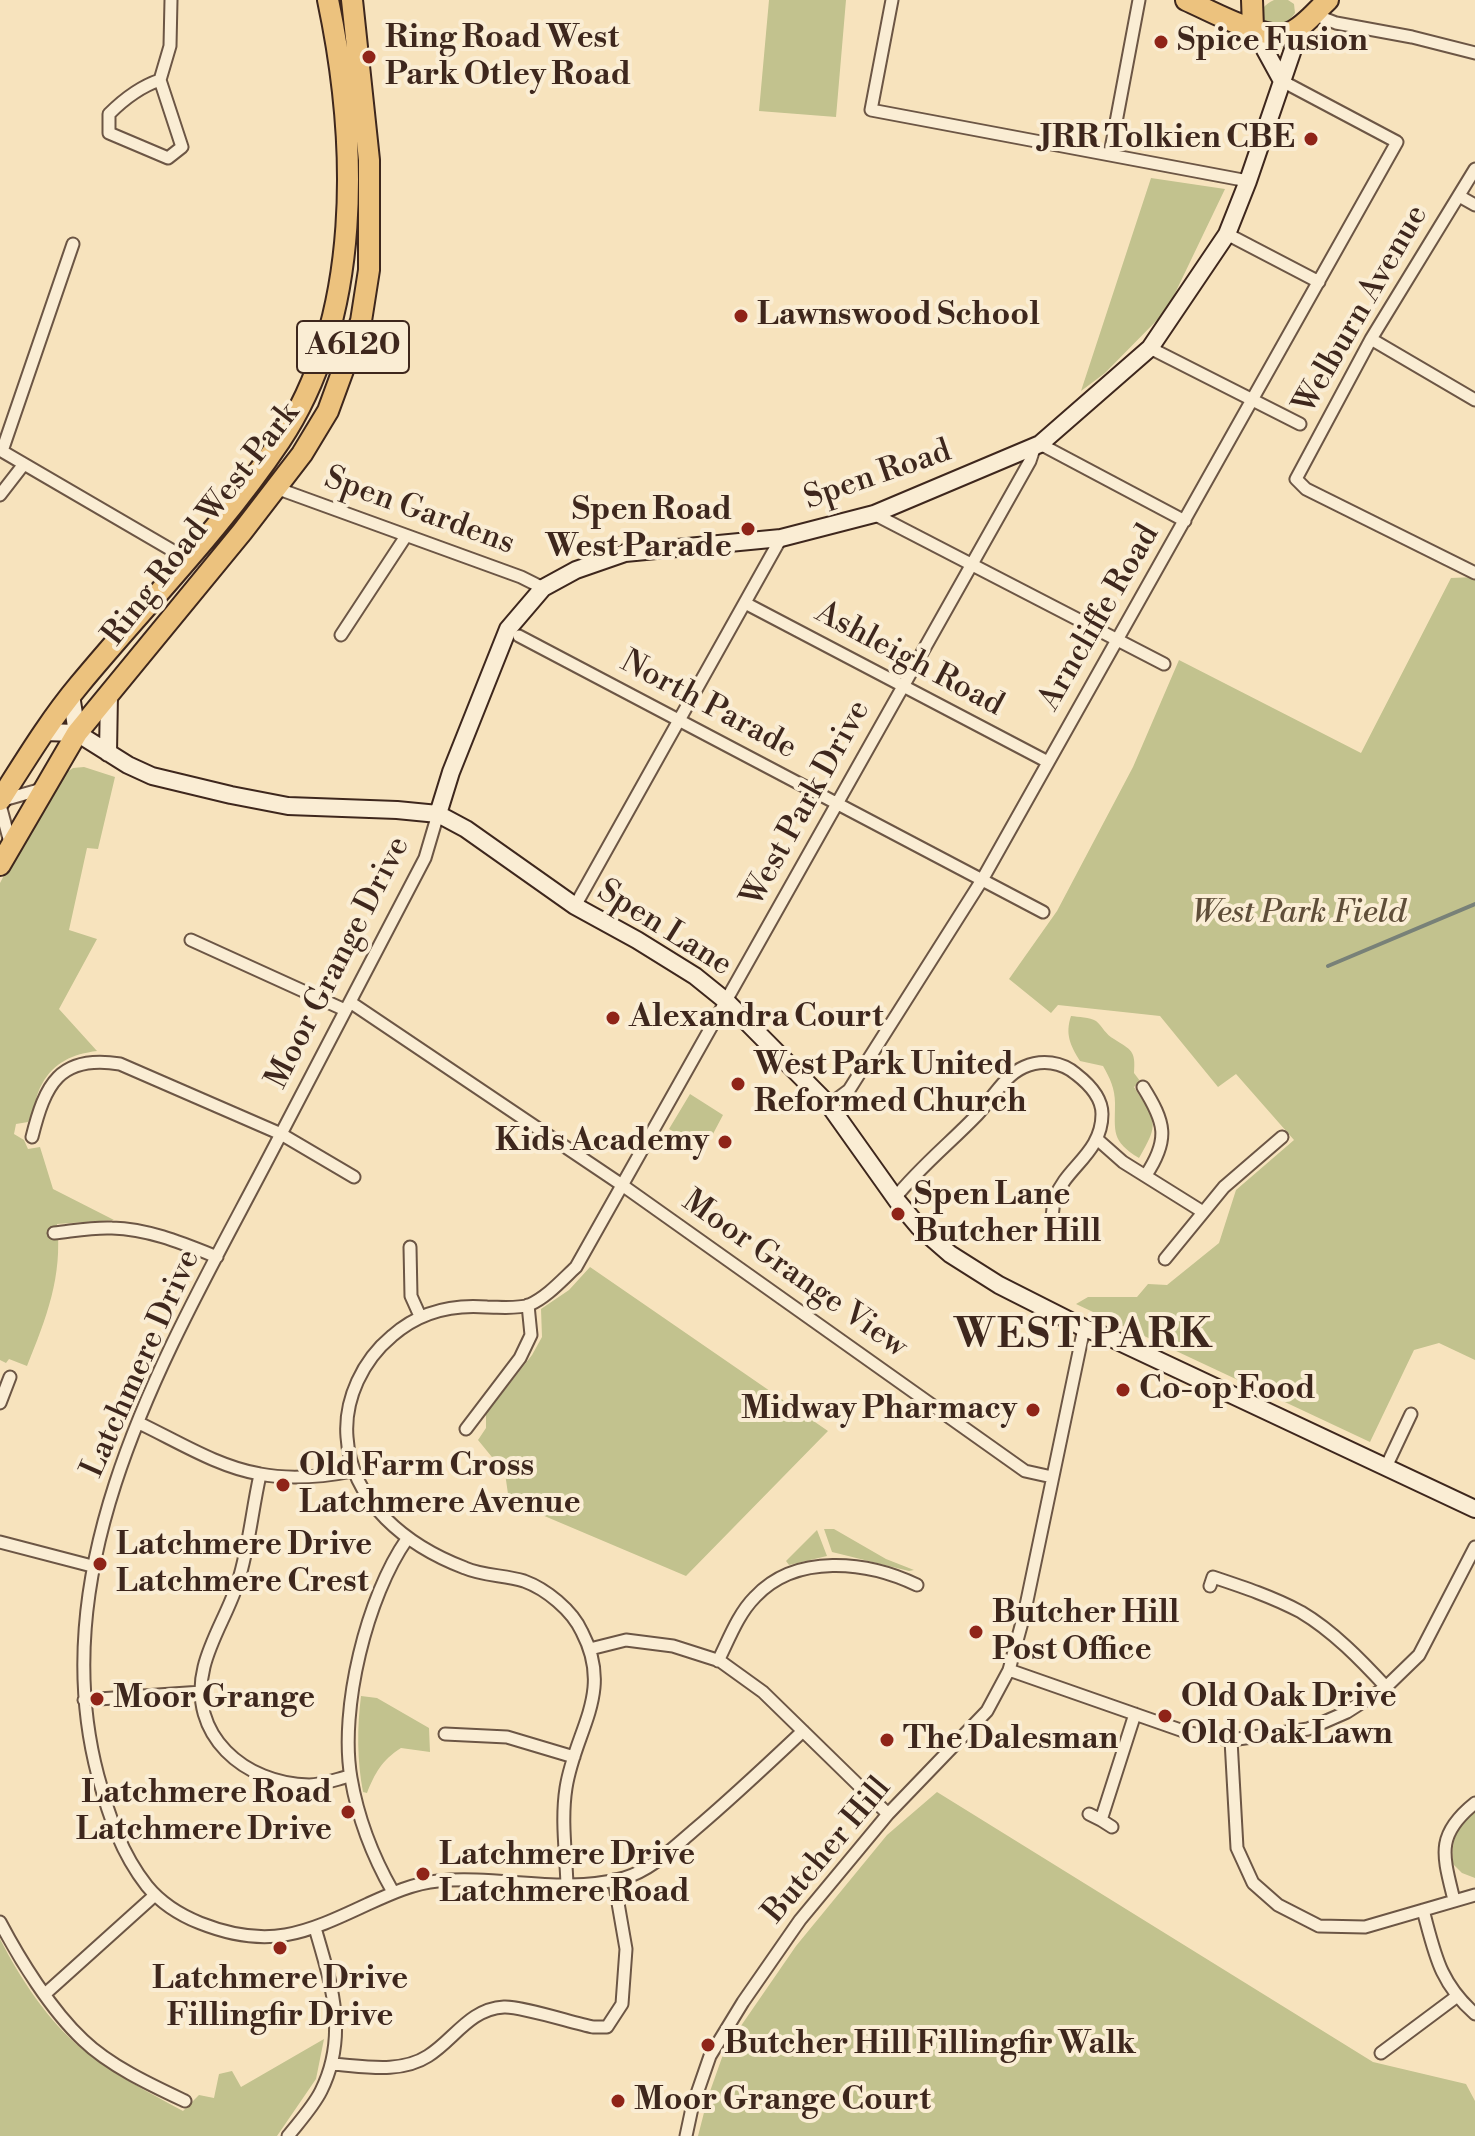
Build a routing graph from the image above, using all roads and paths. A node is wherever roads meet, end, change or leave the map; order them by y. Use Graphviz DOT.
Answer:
graph roads {
  1 [pos="171,0"];
  2 [pos="328,0"];
  3 [pos="352,0"];
  4 [pos="892,0"];
  5 [pos="1139,0"];
  6 [pos="1186,0"];
  7 [pos="1245,0"];
  8 [pos="1253,0"];
  9 [pos="1311,10"];
  10 [pos="1253,28"];
  11 [pos="1475,53"];
  12 [pos="160,80"];
  13 [pos="1282,81"];
  14 [pos="1110,154"];
  15 [pos="1475,169"];
  16 [pos="1248,181"];
  17 [pos="1459,196"];
  18 [pos="1475,205"];
  19 [pos="1227,234"];
  20 [pos="73,244"];
  21 [pos="1319,282"];
  22 [pos="1371,339"];
  23 [pos="1150,348"];
  24 [pos="1254,399"];
  25 [pos="1475,400"];
  26 [pos="1300,424"];
  27 [pos="1043,447"];
  28 [pos="1,450"];
  29 [pos="24,464"];
  30 [pos="276,488"];
  31 [pos="0,495"];
  32 [pos="874,514"];
  33 [pos="1185,521"];
  34 [pos="406,536"];
  35 [pos="781,538"];
  36 [pos="187,559"];
  37 [pos="972,565"];
  38 [pos="1475,573"];
  39 [pos="543,588"];
  40 [pos="745,603"];
  41 [pos="341,635"];
  42 [pos="519,636"];
  43 [pos="1118,640"];
  44 [pos="1164,664"];
  45 [pos="903,686"];
  46 [pos="109,694"];
  47 [pos="71,695"];
  48 [pos="679,720"];
  49 [pos="43,732"];
  50 [pos="77,733"];
  51 [pos="108,753"];
  52 [pos="1048,762"];
  53 [pos="42,789"];
  54 [pos="0,802"];
  55 [pos="837,803"];
  56 [pos="438,814"];
  57 [pos="11,846"];
  58 [pos="0,865"];
  59 [pos="982,880"];
  60 [pos="575,906"];
  61 [pos="1043,912"];
  62 [pos="191,940"];
  63 [pos="726,1001"];
  64 [pos="348,1006"];
  65 [pos="1143,1087"];
  66 [pos="829,1105"];
  67 [pos="281,1134"];
  68 [pos="32,1137"];
  69 [pos="1282,1137"];
  70 [pos="1097,1139"];
  71 [pos="1146,1175"];
  72 [pos="354,1177"];
  73 [pos="622,1185"];
  74 [pos="895,1198"];
  75 [pos="1203,1212"];
  76 [pos="1052,1216"];
  77 [pos="54,1233"];
  78 [pos="410,1247"];
  79 [pos="217,1257"];
  80 [pos="1165,1259"];
  81 [pos="528,1305"];
  82 [pos="420,1316"];
  83 [pos="1084,1328"];
  84 [pos="10,1377"];
  85 [pos="0,1403"];
  86 [pos="1411,1414"];
  87 [pos="139,1423"];
  88 [pos="466,1429"];
  89 [pos="1386,1467"];
  90 [pos="353,1471"];
  91 [pos="260,1475"];
  92 [pos="1052,1477"];
  93 [pos="1475,1509"];
  94 [pos="407,1539"];
  95 [pos="0,1542"];
  96 [pos="1475,1547"];
  97 [pos="92,1566"];
  98 [pos="917,1585"];
  99 [pos="1210,1586"];
  100 [pos="590,1649"];
  101 [pos="718,1661"];
  102 [pos="1009,1670"];
  103 [pos="1386,1687"];
  104 [pos="202,1692"];
  105 [pos="84,1700"];
  106 [pos="1135,1714"];
  107 [pos="803,1731"];
  108 [pos="445,1734"];
  109 [pos="1231,1740"];
  110 [pos="574,1757"];
  111 [pos="350,1776"];
  112 [pos="1475,1803"];
  113 [pos="888,1814"];
  114 [pos="1089,1814"];
  115 [pos="614,1880"];
  116 [pos="567,1885"];
  117 [pos="393,1892"];
  118 [pos="155,1895"];
  119 [pos="1475,1895"];
  120 [pos="1454,1900"];
  121 [pos="1423,1910"];
  122 [pos="0,1922"];
  123 [pos="315,1928"];
  124 [pos="45,1994"];
  125 [pos="1456,1997"];
  126 [pos="1475,2014"];
  127 [pos="1381,2053"];
  128 [pos="332,2064"];
  129 [pos="185,2101"];
  130 [pos="288,2136"];
  131 [pos="686,2136"];
  1 -- 12 [label="street"];
  2 -- 36 [label="highway, Ring Road West Park / A6120"];
  3 -- 30 [label="highway, Ring Road West Park / A6120"];
  4 -- 14 [label="street"];
  5 -- 14 [label="street"];
  6 -- 10 [label="highway"];
  7 -- 8 [label="highway"];
  8 -- 10 [label="highway"];
  9 -- 10 [label="highway"];
  9 -- 11 [label="street"];
  9 -- 13 [label="street, Spen Road"];
  10 -- 13 [label="street"];
  12 -- 12 [label="street"];
  13 -- 16 [label="street, Spen Road"];
  13 -- 21 [label="street, Arncliffe Road"];
  14 -- 16 [label="street"];
  15 -- 17 [label="street, Welburn Avenue"];
  16 -- 19 [label="street, Spen Road"];
  17 -- 18 [label="street"];
  17 -- 22 [label="street, Welburn Avenue"];
  19 -- 21 [label="street"];
  19 -- 23 [label="street, Spen Road"];
  20 -- 28 [label="street"];
  21 -- 24 [label="street, Arncliffe Road"];
  22 -- 25 [label="street"];
  22 -- 38 [label="street, Welburn Avenue"];
  23 -- 24 [label="street"];
  23 -- 27 [label="street, Spen Road"];
  24 -- 26 [label="street"];
  24 -- 33 [label="street, Arncliffe Road"];
  27 -- 32 [label="street, Spen Road"];
  27 -- 33 [label="street"];
  27 -- 37 [label="street, West Park Drive"];
  28 -- 29 [label="street"];
  29 -- 31 [label="street"];
  29 -- 36 [label="street"];
  30 -- 34 [label="street, Spen Gardens"];
  30 -- 46 [label="highway, Ring Road West Park / A6120"];
  32 -- 35 [label="street, Spen Road"];
  32 -- 37 [label="street"];
  33 -- 43 [label="street, Arncliffe Road"];
  34 -- 39 [label="street, Spen Gardens"];
  34 -- 41 [label="street"];
  35 -- 39 [label="street, Spen Road"];
  35 -- 40 [label="street"];
  36 -- 47 [label="highway, Ring Road West Park / A6120"];
  37 -- 43 [label="street"];
  37 -- 45 [label="street, West Park Drive"];
  39 -- 56 [label="street, Spen Road"];
  40 -- 45 [label="street, Ashleigh Road"];
  40 -- 48 [label="street"];
  42 -- 48 [label="street, North Parade"];
  43 -- 44 [label="street"];
  43 -- 52 [label="street, Arncliffe Road"];
  45 -- 52 [label="street, Ashleigh Road"];
  45 -- 55 [label="street, West Park Drive"];
  46 -- 50 [label="highway, Ring Road West Park / A6120"];
  46 -- 51 [label="street"];
  47 -- 49 [label="highway, Ring Road West Park / A6120"];
  47 -- 50 [label="street"];
  48 -- 55 [label="street, North Parade"];
  48 -- 60 [label="street"];
  49 -- 50 [label="street"];
  49 -- 54 [label="highway, Ring Road West Park / A6120"];
  50 -- 51 [label="street, Spen Lane"];
  50 -- 53 [label="highway, Ring Road West Park / A6120"];
  51 -- 56 [label="street, Spen Lane"];
  52 -- 59 [label="street, Arncliffe Road"];
  53 -- 54 [label="street"];
  53 -- 57 [label="highway, Ring Road West Park / A6120"];
  54 -- 57 [label="street"];
  55 -- 59 [label="street, North Parade"];
  55 -- 63 [label="street, West Park Drive"];
  56 -- 60 [label="street, Spen Lane"];
  56 -- 64 [label="street, Moor Grange Drive"];
  57 -- 58 [label="highway, Ring Road West Park / A6120"];
  59 -- 61 [label="street, North Parade"];
  59 -- 66 [label="street, Arncliffe Road"];
  60 -- 63 [label="street, Spen Lane"];
  62 -- 64 [label="street, Moor Grange View"];
  63 -- 66 [label="street, Spen Lane"];
  63 -- 73 [label="street, West Park Drive"];
  64 -- 67 [label="street, Moor Grange Drive"];
  64 -- 73 [label="street, Moor Grange View"];
  65 -- 71 [label="street"];
  66 -- 74 [label="street, Spen Lane"];
  67 -- 68 [label="street"];
  67 -- 72 [label="street"];
  67 -- 79 [label="street, Latchmere Drive"];
  69 -- 75 [label="street"];
  70 -- 71 [label="street"];
  70 -- 74 [label="street"];
  70 -- 76 [label="street"];
  71 -- 75 [label="street"];
  73 -- 81 [label="street, West Park Drive"];
  73 -- 92 [label="street, Moor Grange View"];
  74 -- 83 [label="street, Spen Lane"];
  75 -- 80 [label="street"];
  77 -- 79 [label="street"];
  78 -- 82 [label="street"];
  79 -- 87 [label="street, Latchmere Drive"];
  81 -- 82 [label="street"];
  81 -- 88 [label="street"];
  82 -- 90 [label="street"];
  83 -- 89 [label="street, Spen Lane"];
  83 -- 92 [label="street, Butcher Hill"];
  84 -- 85 [label="street"];
  86 -- 89 [label="street"];
  87 -- 91 [label="street"];
  87 -- 97 [label="street, Latchmere Drive"];
  89 -- 93 [label="street, Spen Lane"];
  90 -- 91 [label="street"];
  90 -- 94 [label="street"];
  91 -- 104 [label="street"];
  92 -- 102 [label="street, Butcher Hill"];
  94 -- 100 [label="street"];
  94 -- 111 [label="street"];
  95 -- 97 [label="street"];
  96 -- 103 [label="street"];
  97 -- 105 [label="street, Latchmere Drive"];
  98 -- 101 [label="street"];
  99 -- 103 [label="street"];
  100 -- 101 [label="street"];
  100 -- 110 [label="street"];
  101 -- 107 [label="street"];
  102 -- 106 [label="street"];
  102 -- 113 [label="street, Butcher Hill"];
  103 -- 109 [label="street"];
  104 -- 105 [label="street"];
  104 -- 111 [label="street"];
  105 -- 118 [label="street, Latchmere Drive"];
  106 -- 109 [label="street"];
  106 -- 114 [label="street"];
  107 -- 113 [label="street"];
  107 -- 115 [label="street, Latchmere Drive"];
  108 -- 110 [label="street"];
  109 -- 121 [label="street"];
  110 -- 116 [label="street"];
  111 -- 117 [label="street"];
  112 -- 120 [label="street"];
  113 -- 131 [label="street, Butcher Hill"];
  115 -- 116 [label="street, Latchmere Drive"];
  115 -- 128 [label="street"];
  116 -- 117 [label="street, Latchmere Drive"];
  117 -- 123 [label="street, Latchmere Drive"];
  118 -- 123 [label="street, Latchmere Drive"];
  118 -- 124 [label="street"];
  119 -- 120 [label="street"];
  120 -- 121 [label="street"];
  121 -- 125 [label="street"];
  122 -- 124 [label="street"];
  123 -- 128 [label="street"];
  124 -- 129 [label="street"];
  125 -- 126 [label="street"];
  125 -- 127 [label="street"];
  128 -- 130 [label="street"];
}
